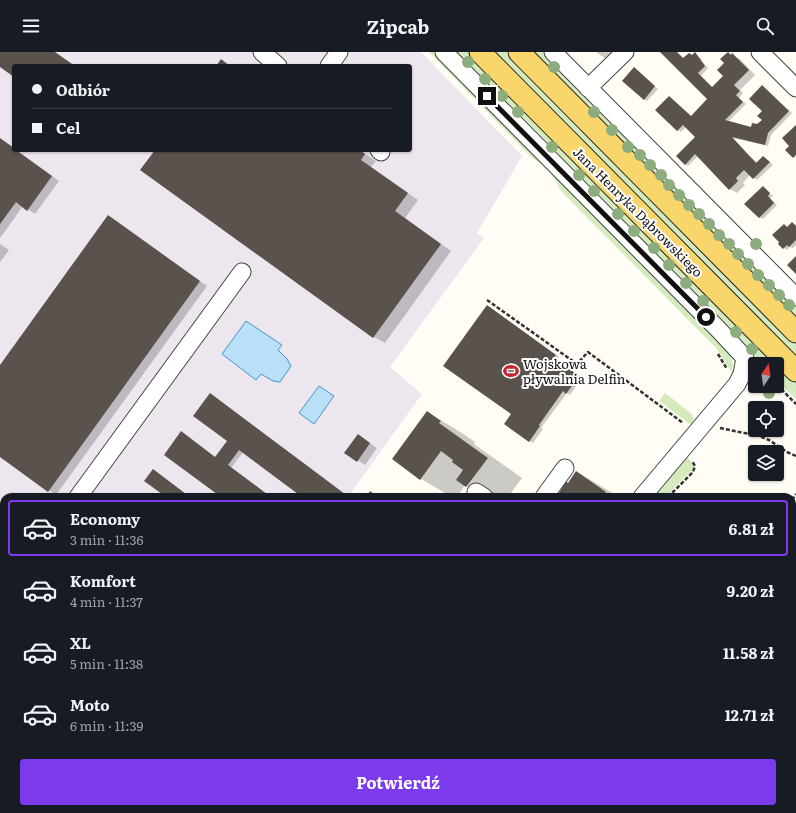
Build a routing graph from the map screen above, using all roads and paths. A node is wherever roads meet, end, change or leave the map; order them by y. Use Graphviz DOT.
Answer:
graph roads {
  1 [pos="262,52"];
  2 [pos="340,52"];
  3 [pos="444,52"];
  4 [pos="480,52"];
  5 [pos="519,52"];
  6 [pos="553,52"];
  7 [pos="625,52"];
  8 [pos="760,52"];
  9 [pos="276,64"];
  10 [pos="331,64"];
  11 [pos="588,88"];
  12 [pos="796,88"];
  13 [pos="242,272"];
  14 [pos="796,297"];
  15 [pos="488,300"];
  16 [pos="796,332"];
  17 [pos="796,371"];
  18 [pos="784,392"];
  19 [pos="796,404"];
  20 [pos="696,432"];
  21 [pos="796,456"];
  22 [pos="565,468"];
  23 [pos="693,472"];
  24 [pos="81,493"];
  25 [pos="547,493"];
  26 [pos="645,493"];
  27 [pos="673,493"];
  1 -- 9 [label="street"];
  2 -- 10 [label="street"];
  3 -- 20 [label="street"];
  4 -- 17 [label="main road, Jana Henryka Dąbrowskiego"];
  5 -- 16 [label="main road"];
  6 -- 11 [label="street"];
  7 -- 11 [label="street"];
  8 -- 12 [label="street"];
  11 -- 14 [label="street"];
  13 -- 24 [label="street"];
  15 -- 20 [label="path"];
  18 -- 19 [label="path"];
  20 -- 21 [label="path"];
  20 -- 26 [label="street"];
  22 -- 25 [label="street"];
  23 -- 27 [label="path"];
}
